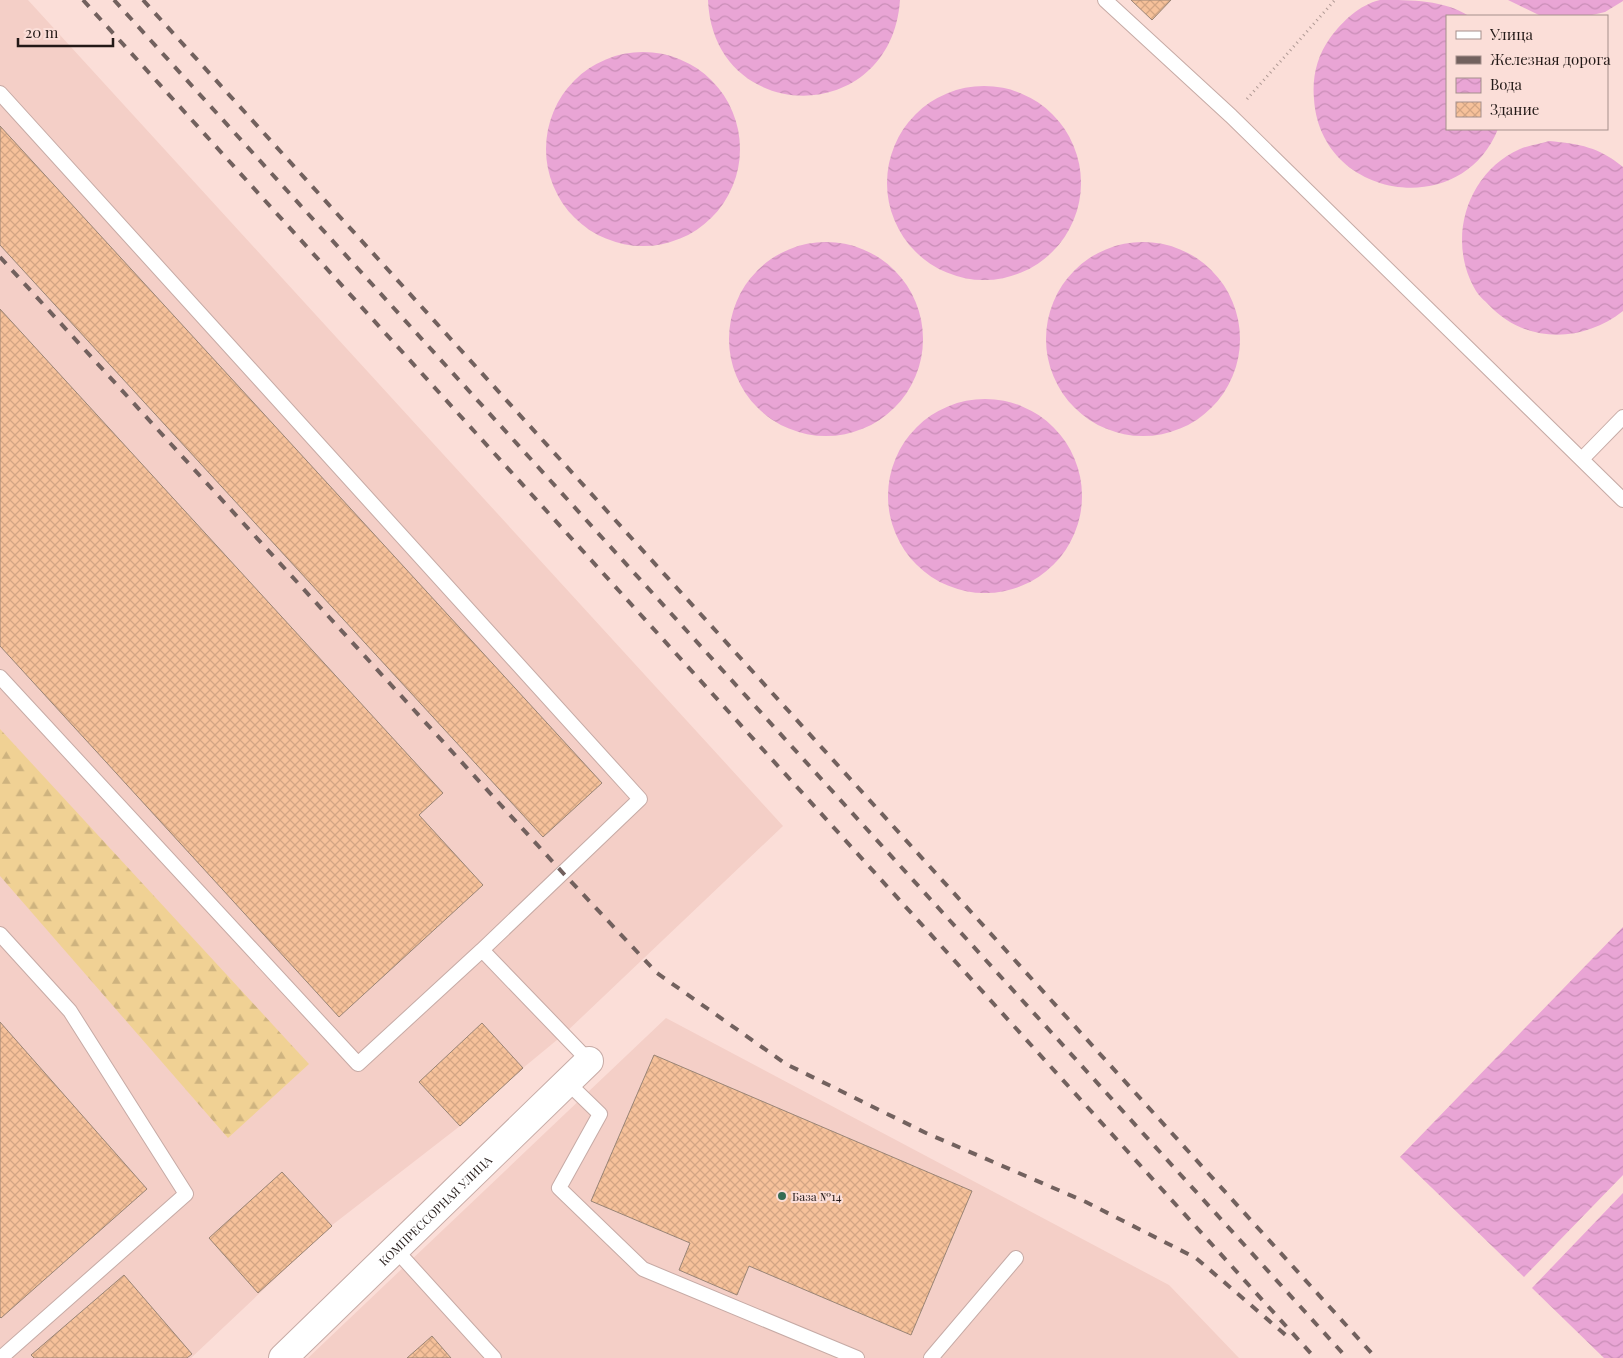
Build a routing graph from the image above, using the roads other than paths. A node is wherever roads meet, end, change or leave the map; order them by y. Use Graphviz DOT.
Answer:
graph roads {
  1 [pos="1105,0"];
  2 [pos="0,93"];
  3 [pos="1623,416"];
  4 [pos="1582,459"];
  5 [pos="1623,500"];
  6 [pos="0,677"];
  7 [pos="0,934"];
  8 [pos="482,950"];
  9 [pos="588,1061"];
  10 [pos="567,1082"];
  11 [pos="395,1249"];
  12 [pos="1016,1258"];
  13 [pos="2,1356"];
  14 [pos="283,1358"];
  15 [pos="494,1358"];
  16 [pos="857,1358"];
  17 [pos="931,1358"];
  1 -- 4 [label="lane"];
  2 -- 8 [label="lane"];
  3 -- 4 [label="lane"];
  4 -- 5 [label="lane"];
  6 -- 8 [label="lane"];
  7 -- 13 [label="lane"];
  8 -- 9 [label="lane"];
  9 -- 10 [label="street, КОМПРЕССОРНАЯ УЛИЦА"];
  10 -- 11 [label="street, КОМПРЕССОРНАЯ УЛИЦА"];
  10 -- 16 [label="lane"];
  11 -- 14 [label="street, КОМПРЕССОРНАЯ УЛИЦА"];
  11 -- 15 [label="lane"];
  12 -- 17 [label="lane"];
}
